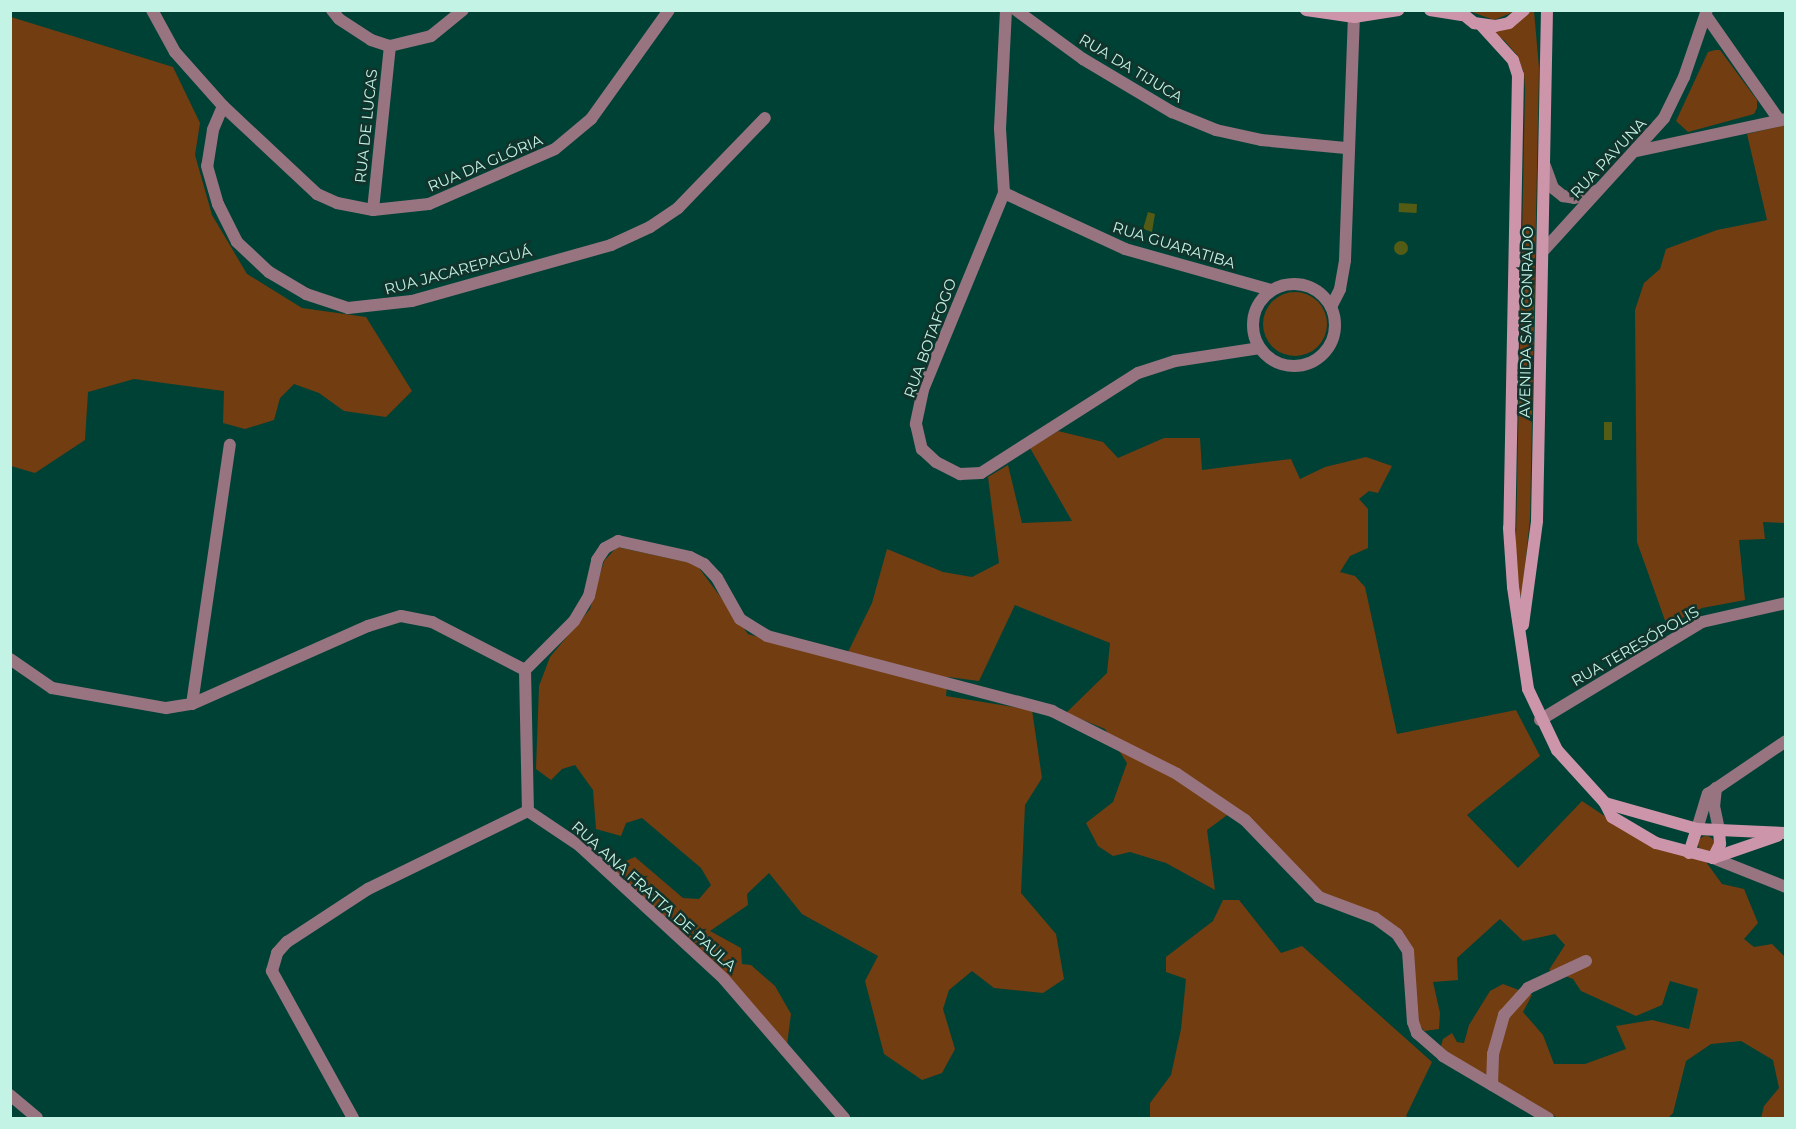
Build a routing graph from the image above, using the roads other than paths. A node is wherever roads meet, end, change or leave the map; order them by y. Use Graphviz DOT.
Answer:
graph roads {
  1 [pos="152,10"];
  2 [pos="332,10"];
  3 [pos="463,10"];
  4 [pos="669,10"];
  5 [pos="1006,10"];
  6 [pos="1016,10"];
  7 [pos="1306,10"];
  8 [pos="1398,10"];
  9 [pos="1430,10"];
  10 [pos="1524,10"];
  11 [pos="1547,10"];
  12 [pos="1460,13"];
  13 [pos="1707,14"];
  14 [pos="1354,17"];
  15 [pos="1481,25"];
  16 [pos="390,46"];
  17 [pos="223,106"];
  18 [pos="765,118"];
  19 [pos="1782,119"];
  20 [pos="1346,148"];
  21 [pos="1637,151"];
  22 [pos="1545,166"];
  23 [pos="1599,189"];
  24 [pos="1004,193"];
  25 [pos="373,210"];
  26 [pos="1544,250"];
  27 [pos="1271,290"];
  28 [pos="1331,307"];
  29 [pos="1260,348"];
  30 [pos="230,445"];
  31 [pos="1785,603"];
  32 [pos="1522,632"];
  33 [pos="10,659"];
  34 [pos="525,670"];
  35 [pos="192,704"];
  36 [pos="1540,720"];
  37 [pos="1785,741"];
  38 [pos="1716,787"];
  39 [pos="1605,803"];
  40 [pos="528,811"];
  41 [pos="1697,829"];
  42 [pos="1719,830"];
  43 [pos="1785,833"];
  44 [pos="1689,853"];
  45 [pos="1713,858"];
  46 [pos="1785,886"];
  47 [pos="1586,961"];
  48 [pos="1492,1085"];
  49 [pos="10,1095"];
  50 [pos="37,1119"];
  51 [pos="353,1119"];
  52 [pos="844,1119"];
  53 [pos="1548,1119"];
  1 -- 17 [label="street, RUA DA GLÓRIA"];
  2 -- 16 [label="street"];
  3 -- 16 [label="street"];
  4 -- 25 [label="street, RUA DA GLÓRIA"];
  5 -- 24 [label="street, RUA BOTAFOGO"];
  6 -- 20 [label="street, RUA DA TIJUCA"];
  7 -- 14 [label="street"];
  8 -- 14 [label="street"];
  9 -- 12 [label="street"];
  10 -- 15 [label="street"];
  11 -- 22 [label="street, AVENIDA SAN CONRADO"];
  12 -- 15 [label="street, AVENIDA SAN CONRADO"];
  13 -- 19 [label="street"];
  13 -- 21 [label="street, RUA PAVUNA"];
  14 -- 20 [label="street"];
  15 -- 32 [label="street, AVENIDA SAN CONRADO"];
  16 -- 25 [label="street, RUA DE LUCAS"];
  17 -- 18 [label="street, RUA JACAREPAGUÁ"];
  17 -- 25 [label="street, RUA DA GLÓRIA"];
  19 -- 21 [label="street"];
  20 -- 28 [label="street"];
  21 -- 23 [label="street, RUA PAVUNA"];
  22 -- 23 [label="street"];
  22 -- 26 [label="street, AVENIDA SAN CONRADO"];
  23 -- 26 [label="street, RUA PAVUNA"];
  24 -- 27 [label="street, RUA GUARATIBA"];
  24 -- 29 [label="street, RUA BOTAFOGO"];
  26 -- 32 [label="street, AVENIDA SAN CONRADO"];
  27 -- 28 [label="street"];
  27 -- 29 [label="street"];
  28 -- 29 [label="street"];
  30 -- 35 [label="street"];
  31 -- 36 [label="street, RUA TERESÓPOLIS"];
  32 -- 36 [label="street, AVENIDA SAN CONRADO"];
  33 -- 35 [label="street"];
  34 -- 35 [label="street"];
  34 -- 40 [label="street"];
  34 -- 48 [label="street"];
  36 -- 39 [label="street, AVENIDA SAN CONRADO"];
  37 -- 38 [label="street"];
  38 -- 41 [label="street"];
  38 -- 42 [label="street"];
  39 -- 41 [label="street"];
  39 -- 44 [label="street, AVENIDA SAN CONRADO"];
  40 -- 51 [label="street"];
  40 -- 52 [label="street, RUA ANA FRATTA DE PAULA"];
  41 -- 42 [label="street"];
  41 -- 44 [label="street"];
  42 -- 43 [label="street"];
  42 -- 45 [label="street"];
  43 -- 45 [label="street"];
  44 -- 45 [label="street, AVENIDA SAN CONRADO"];
  45 -- 46 [label="street"];
  47 -- 48 [label="street"];
  48 -- 53 [label="street"];
  49 -- 50 [label="street"];
}
